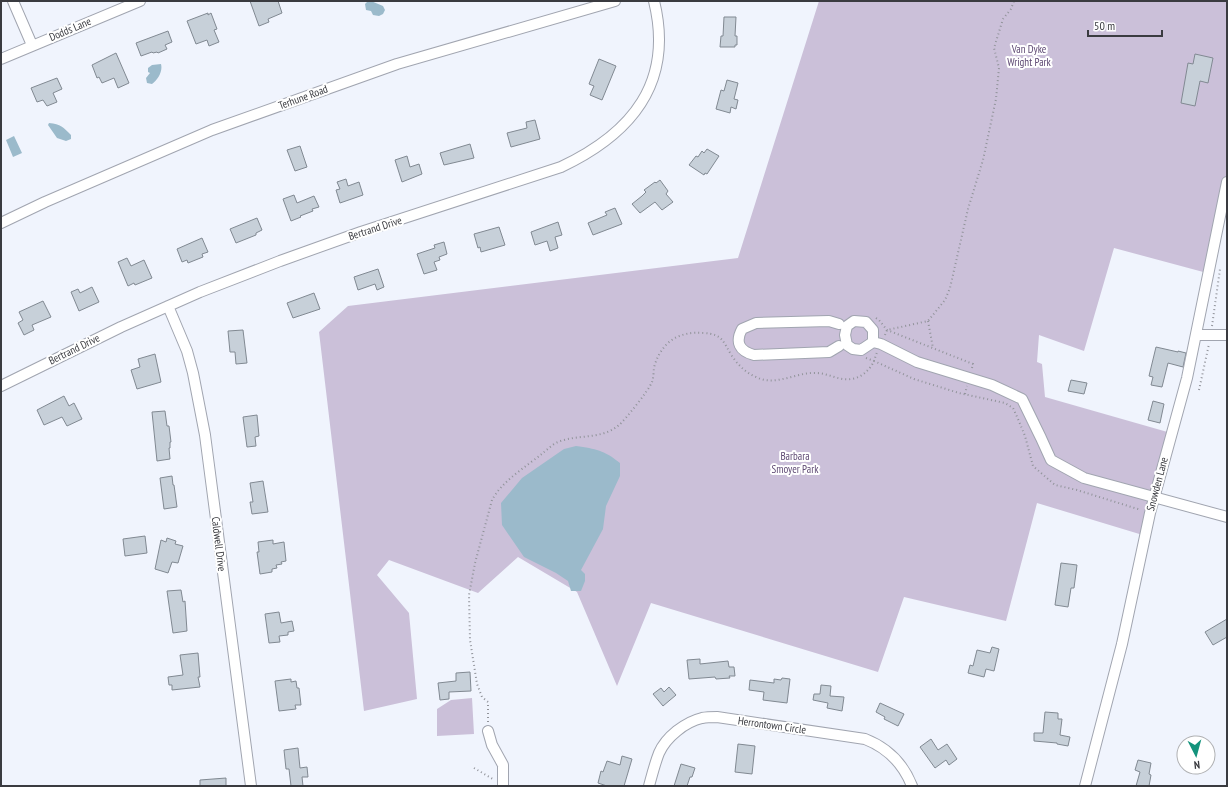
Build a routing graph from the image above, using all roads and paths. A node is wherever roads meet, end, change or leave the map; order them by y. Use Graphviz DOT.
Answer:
graph roads {
  1 [pos="13,1"];
  2 [pos="140,1"];
  3 [pos="615,1"];
  4 [pos="654,1"];
  5 [pos="1014,1"];
  6 [pos="32,45"];
  7 [pos="1,59"];
  8 [pos="1227,182"];
  9 [pos="1,223"];
  10 [pos="168,306"];
  11 [pos="928,322"];
  12 [pos="839,324"];
  13 [pos="1196,335"];
  14 [pos="1227,335"];
  15 [pos="877,343"];
  16 [pos="840,346"];
  17 [pos="933,348"];
  18 [pos="874,361"];
  19 [pos="1,386"];
  20 [pos="1154,497"];
  21 [pos="1150,513"];
  22 [pos="1227,517"];
  23 [pos="488,732"];
  24 [pos="474,768"];
  25 [pos="503,785"];
  26 [pos="250,786"];
  27 [pos="649,786"];
  28 [pos="912,786"];
  29 [pos="1085,786"];
  1 -- 6 [label="street"];
  2 -- 6 [label="street, Dodds Lane"];
  3 -- 9 [label="street, Terhune Road"];
  4 -- 10 [label="street, Bertrand Drive"];
  5 -- 11 [label="path"];
  6 -- 7 [label="street, Dodds Lane"];
  8 -- 13 [label="street, Snowden Lane"];
  10 -- 19 [label="street, Bertrand Drive"];
  10 -- 26 [label="street, Caldwell Drive"];
  11 -- 15 [label="path"];
  11 -- 17 [label="path"];
  12 -- 16 [label="street"];
  13 -- 14 [label="street"];
  13 -- 20 [label="street, Snowden Lane"];
  15 -- 18 [label="path"];
  15 -- 20 [label="street"];
  18 -- 21 [label="path"];
  18 -- 23 [label="path"];
  20 -- 21 [label="street, Snowden Lane"];
  20 -- 22 [label="street"];
  21 -- 29 [label="street, Snowden Lane"];
  23 -- 25 [label="street"];
  24 -- 25 [label="path"];
  27 -- 28 [label="street, Herrontown Circle"];
}
